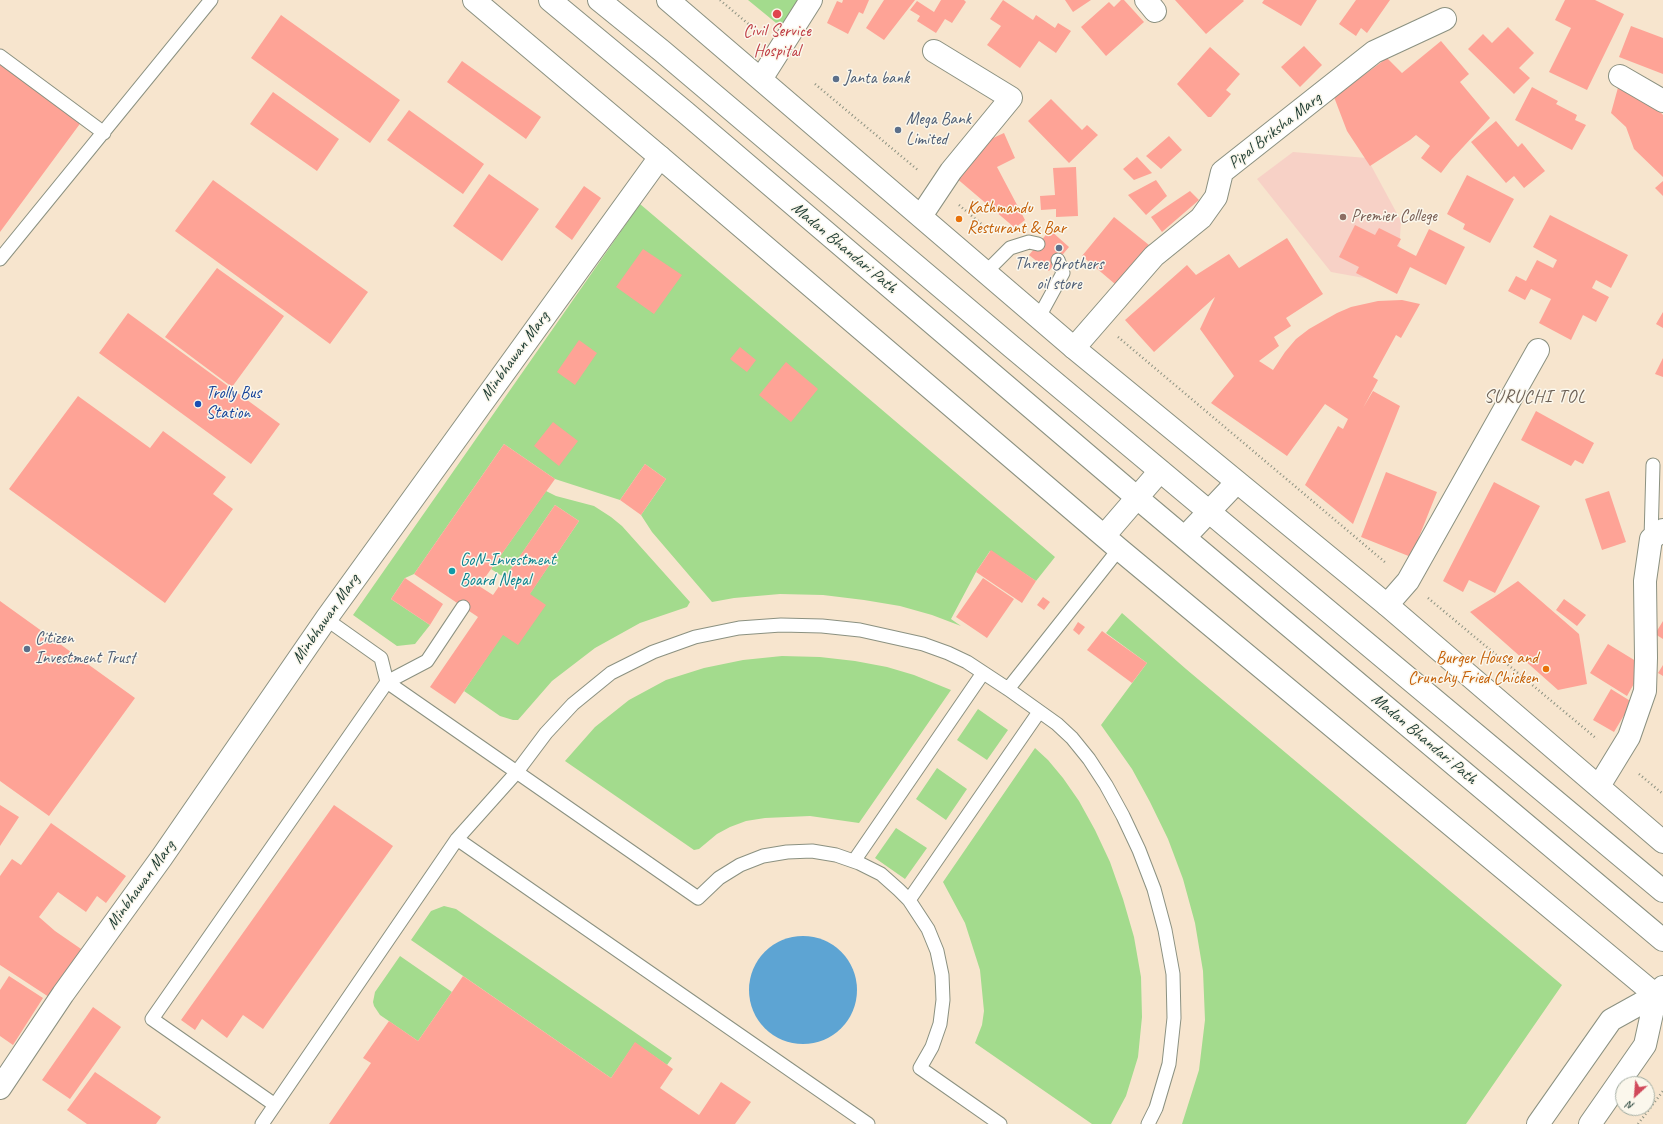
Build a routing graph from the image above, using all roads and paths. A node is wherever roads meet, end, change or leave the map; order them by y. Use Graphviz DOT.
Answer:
graph roads {
  1 [pos="211,0"];
  2 [pos="474,0"];
  3 [pos="550,0"];
  4 [pos="599,0"];
  5 [pos="668,0"];
  6 [pos="720,0"];
  7 [pos="812,0"];
  8 [pos="1445,19"];
  9 [pos="762,36"];
  10 [pos="934,51"];
  11 [pos="0,56"];
  12 [pos="1620,76"];
  13 [pos="761,79"];
  14 [pos="815,84"];
  15 [pos="1663,101"];
  16 [pos="104,133"];
  17 [pos="660,157"];
  18 [pos="940,189"];
  19 [pos="921,216"];
  20 [pos="1038,244"];
  21 [pos="1010,248"];
  22 [pos="0,259"];
  23 [pos="1058,260"];
  24 [pos="986,272"];
  25 [pos="1039,317"];
  26 [pos="1098,320"];
  27 [pos="1074,348"];
  28 [pos="1538,350"];
  29 [pos="1653,465"];
  30 [pos="1160,471"];
  31 [pos="1238,482"];
  32 [pos="1137,498"];
  33 [pos="1209,512"];
  34 [pos="1657,535"];
  35 [pos="1185,537"];
  36 [pos="1111,543"];
  37 [pos="1408,582"];
  38 [pos="1387,605"];
  39 [pos="463,607"];
  40 [pos="326,619"];
  41 [pos="983,673"];
  42 [pos="387,682"];
  43 [pos="1008,689"];
  44 [pos="1039,712"];
  45 [pos="1618,755"];
  46 [pos="516,773"];
  47 [pos="1599,786"];
  48 [pos="1663,794"];
  49 [pos="456,839"];
  50 [pos="1663,842"];
  51 [pos="854,861"];
  52 [pos="1663,891"];
  53 [pos="909,900"];
  54 [pos="1663,940"];
  55 [pos="1661,994"];
  56 [pos="0,1088"];
  57 [pos="1663,1091"];
  58 [pos="275,1105"];
  59 [pos="262,1124"];
  60 [pos="868,1124"];
  61 [pos="1000,1124"];
  62 [pos="1148,1124"];
  63 [pos="1538,1124"];
  64 [pos="1590,1124"];
  65 [pos="1638,1124"];
  1 -- 16 [label="lane"];
  2 -- 17 [label="main road"];
  3 -- 32 [label="main road, Madan Bhandari Path"];
  4 -- 30 [label="main road, Madan Bhandari Path"];
  5 -- 13 [label="main road"];
  6 -- 9 [label="path"];
  7 -- 13 [label="main road"];
  8 -- 26 [label="main road, Pipal Briksha Marg"];
  10 -- 18 [label="main road"];
  11 -- 16 [label="lane"];
  12 -- 15 [label="main road"];
  13 -- 19 [label="main road"];
  14 -- 18 [label="path"];
  16 -- 22 [label="lane"];
  17 -- 36 [label="main road"];
  17 -- 40 [label="main road, Minbhawan Marg"];
  18 -- 19 [label="main road"];
  18 -- 21 [label="path"];
  19 -- 24 [label="main road"];
  20 -- 21 [label="lane"];
  21 -- 24 [label="lane"];
  23 -- 25 [label="lane"];
  24 -- 25 [label="main road"];
  25 -- 27 [label="main road"];
  26 -- 27 [label="main road, Pipal Briksha Marg"];
  26 -- 37 [label="path"];
  27 -- 31 [label="main road"];
  28 -- 37 [label="main road"];
  29 -- 34 [label="lane"];
  30 -- 32 [label="main road"];
  30 -- 33 [label="main road, Madan Bhandari Path"];
  31 -- 33 [label="main road"];
  31 -- 38 [label="main road"];
  32 -- 35 [label="main road, Madan Bhandari Path"];
  32 -- 36 [label="main road"];
  33 -- 35 [label="main road"];
  33 -- 52 [label="main road, Madan Bhandari Path"];
  34 -- 45 [label="main road"];
  35 -- 54 [label="main road, Madan Bhandari Path"];
  36 -- 43 [label="lane"];
  36 -- 55 [label="main road"];
  37 -- 38 [label="main road"];
  37 -- 45 [label="path"];
  38 -- 47 [label="main road"];
  39 -- 42 [label="lane"];
  40 -- 42 [label="lane"];
  40 -- 56 [label="main road, Minbhawan Marg"];
  41 -- 43 [label="lane"];
  41 -- 46 [label="lane"];
  41 -- 51 [label="lane"];
  42 -- 46 [label="lane"];
  42 -- 58 [label="lane"];
  43 -- 44 [label="lane"];
  44 -- 53 [label="lane"];
  44 -- 62 [label="lane"];
  45 -- 47 [label="main road"];
  45 -- 48 [label="path"];
  46 -- 49 [label="lane"];
  46 -- 51 [label="lane"];
  47 -- 50 [label="main road"];
  49 -- 58 [label="lane"];
  49 -- 60 [label="lane"];
  51 -- 53 [label="lane"];
  53 -- 61 [label="lane"];
  55 -- 63 [label="main road"];
  55 -- 64 [label="main road"];
  57 -- 65 [label="path"];
  58 -- 59 [label="lane"];
}
